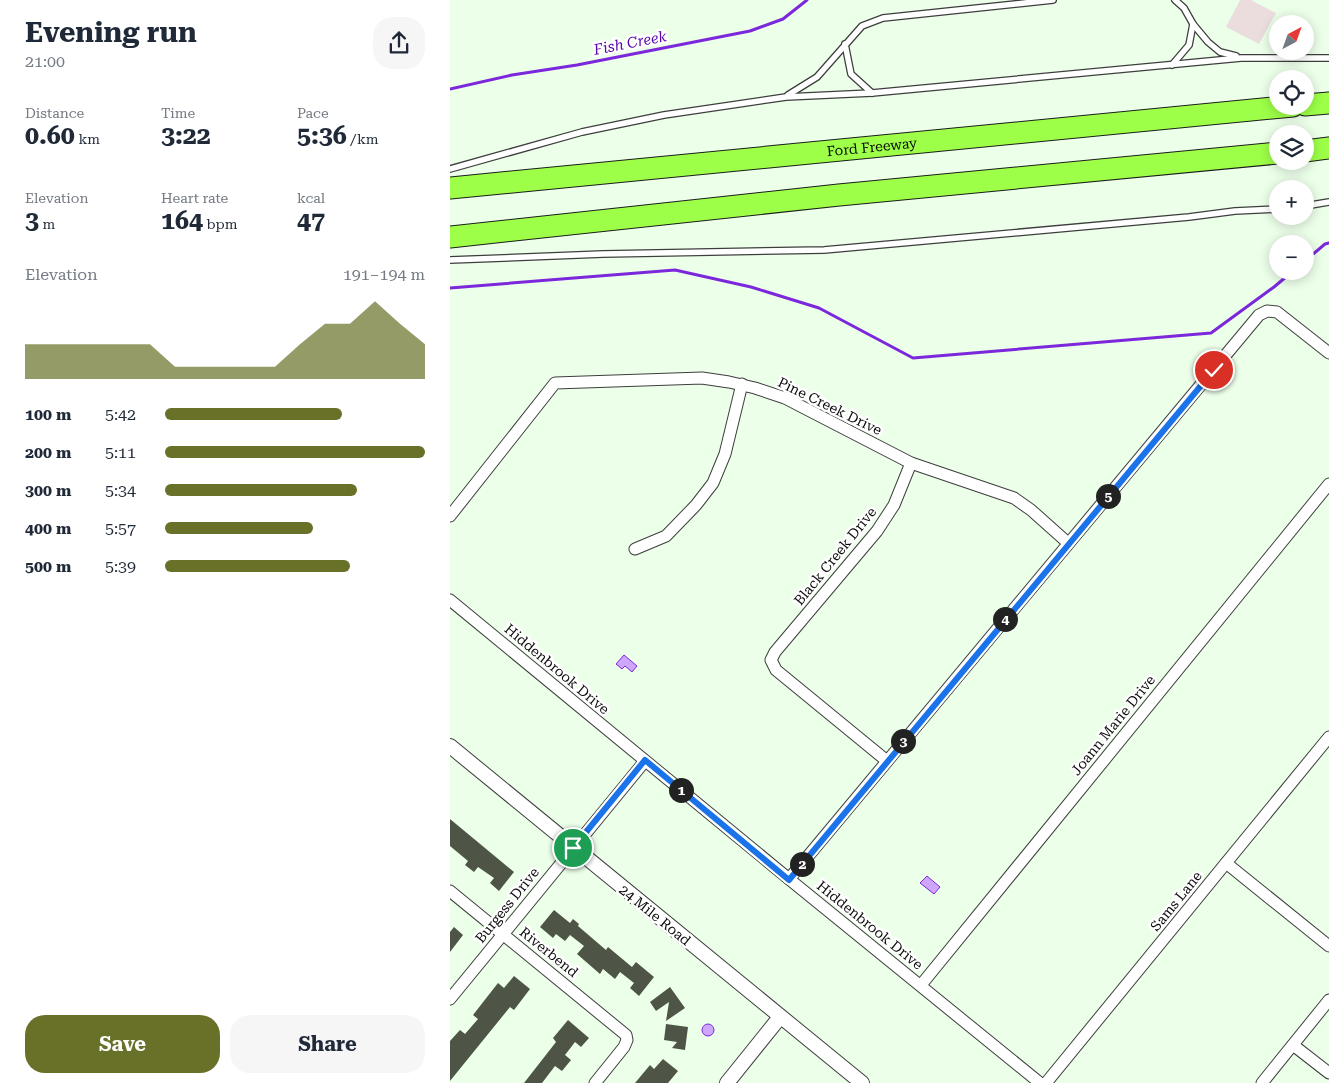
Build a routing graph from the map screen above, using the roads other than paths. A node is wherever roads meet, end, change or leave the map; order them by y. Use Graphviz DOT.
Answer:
graph roads {
  1 [pos="1053,0"];
  2 [pos="1175,0"];
  3 [pos="1193,24"];
  4 [pos="845,44"];
  5 [pos="1241,58"];
  6 [pos="1329,58"];
  7 [pos="1172,65"];
  8 [pos="872,93"];
  9 [pos="786,97"];
  10 [pos="1329,103"];
  11 [pos="1314,104"];
  12 [pos="1269,108"];
  13 [pos="1329,148"];
  14 [pos="1314,150"];
  15 [pos="1269,155"];
  16 [pos="450,169"];
  17 [pos="450,188"];
  18 [pos="1329,202"];
  19 [pos="1314,204"];
  20 [pos="1269,209"];
  21 [pos="450,237"];
  22 [pos="450,260"];
  23 [pos="1329,353"];
  24 [pos="742,384"];
  25 [pos="911,463"];
  26 [pos="1329,484"];
  27 [pos="450,516"];
  28 [pos="1068,543"];
  29 [pos="635,549"];
  30 [pos="450,600"];
  31 [pos="1329,737"];
  32 [pos="450,746"];
  33 [pos="645,760"];
  34 [pos="886,761"];
  35 [pos="573,848"];
  36 [pos="1226,863"];
  37 [pos="789,880"];
  38 [pos="450,891"];
  39 [pos="502,934"];
  40 [pos="1329,946"];
  41 [pos="921,985"];
  42 [pos="450,999"];
  43 [pos="1329,1000"];
  44 [pos="780,1017"];
  45 [pos="1293,1045"];
  46 [pos="1329,1073"];
  47 [pos="595,1083"];
  48 [pos="727,1083"];
  49 [pos="862,1083"];
  50 [pos="1040,1083"];
  51 [pos="1046,1083"];
  52 [pos="1262,1083"];
  1 -- 4 [label="lane"];
  2 -- 3 [label="lane"];
  3 -- 5 [label="lane"];
  3 -- 7 [label="lane"];
  4 -- 8 [label="lane"];
  4 -- 9 [label="lane"];
  5 -- 6 [label="lane"];
  5 -- 7 [label="lane"];
  7 -- 8 [label="lane"];
  8 -- 9 [label="lane"];
  9 -- 16 [label="lane"];
  10 -- 11 [label="highway"];
  12 -- 17 [label="highway, Ford Freeway"];
  13 -- 14 [label="highway"];
  15 -- 21 [label="highway"];
  18 -- 19 [label="lane"];
  20 -- 22 [label="lane"];
  23 -- 28 [label="street"];
  24 -- 25 [label="street, Pine Creek Drive"];
  24 -- 27 [label="street, Pine Creek Drive"];
  24 -- 29 [label="street"];
  25 -- 28 [label="street, Pine Creek Drive"];
  25 -- 34 [label="street, Black Creek Drive"];
  26 -- 41 [label="street, Joann Marie Drive"];
  28 -- 34 [label="street"];
  30 -- 33 [label="street, Hiddenbrook Drive"];
  31 -- 36 [label="street, Sams Lane"];
  32 -- 35 [label="street, 24 Mile Road"];
  33 -- 35 [label="street, Burgess Drive"];
  33 -- 37 [label="street, Hiddenbrook Drive"];
  34 -- 37 [label="street"];
  35 -- 39 [label="street, Burgess Drive"];
  35 -- 44 [label="street, 24 Mile Road"];
  36 -- 40 [label="street"];
  36 -- 51 [label="street, Sams Lane"];
  37 -- 41 [label="street, Hiddenbrook Drive"];
  38 -- 39 [label="street, Riverbend"];
  39 -- 42 [label="street, Burgess Drive"];
  39 -- 47 [label="street, Riverbend"];
  41 -- 50 [label="street, Hiddenbrook Drive"];
  43 -- 45 [label="street"];
  44 -- 48 [label="street"];
  44 -- 49 [label="street, 24 Mile Road"];
  45 -- 46 [label="street"];
  45 -- 52 [label="street"];
}
